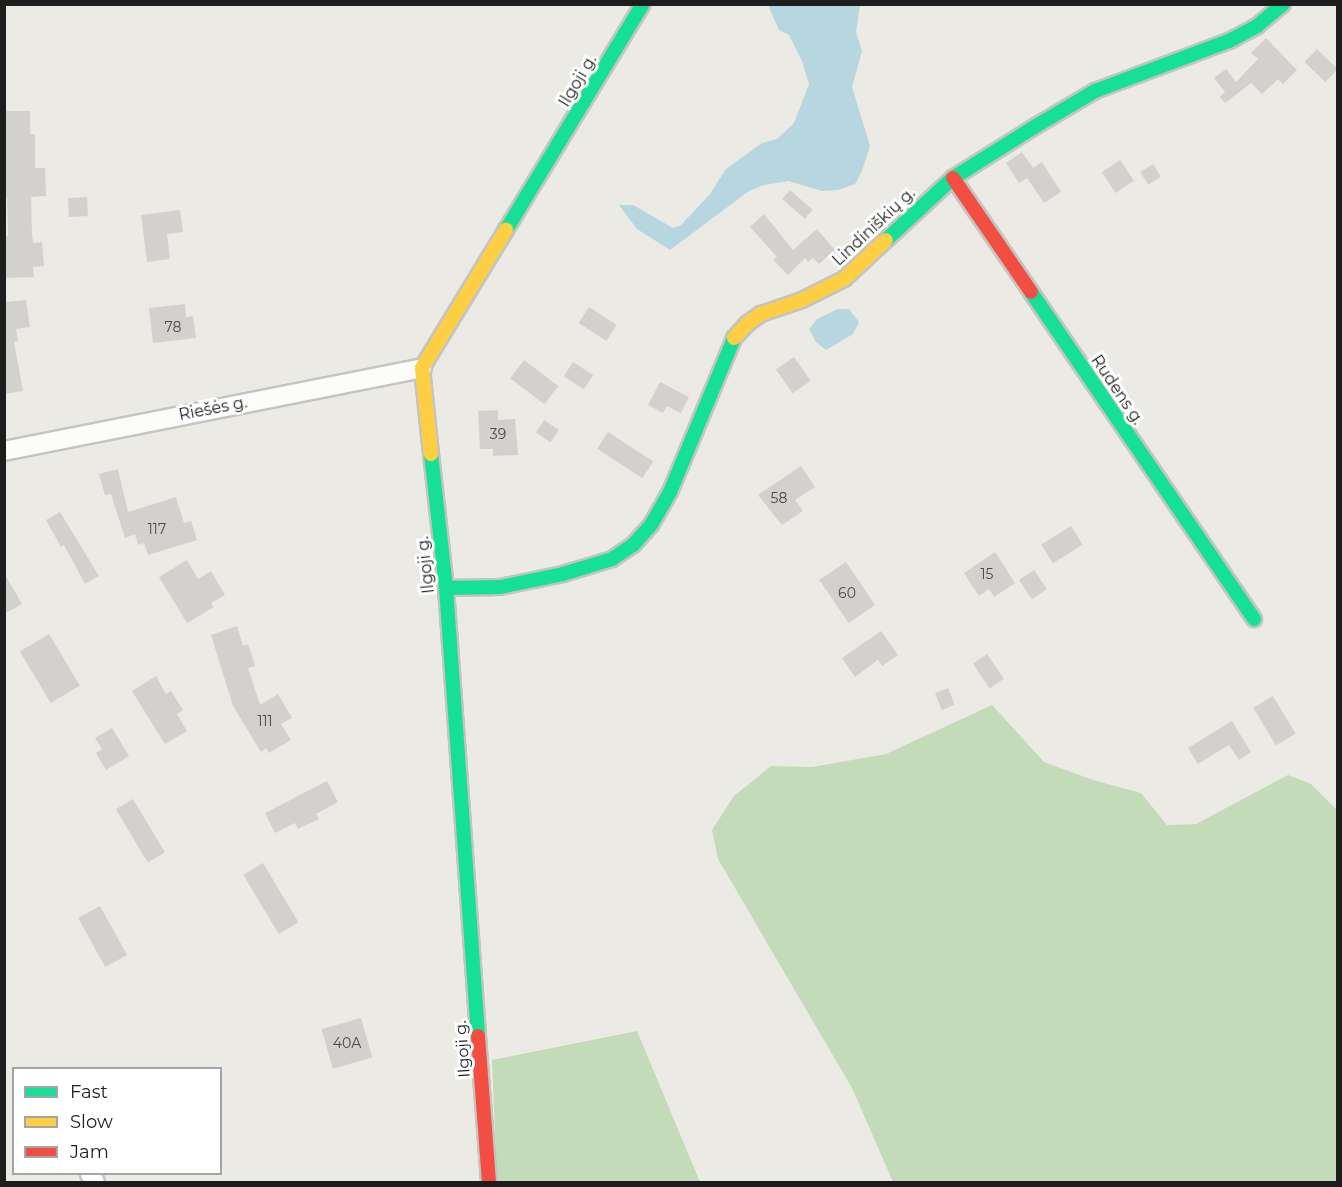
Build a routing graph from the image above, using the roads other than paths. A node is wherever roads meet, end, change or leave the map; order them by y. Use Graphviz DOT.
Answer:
graph roads {
  1 [pos="643,4"];
  2 [pos="1283,4"];
  3 [pos="953,178"];
  4 [pos="422,368"];
  5 [pos="4,451"];
  6 [pos="446,588"];
  7 [pos="1254,620"];
  8 [pos="489,1182"];
  1 -- 4 [label="street, Ilgoji g."];
  2 -- 3 [label="street, Lindiniškių g."];
  3 -- 6 [label="street, Lindiniškių g."];
  3 -- 7 [label="street, Rudens g."];
  4 -- 5 [label="street, Riešės g."];
  4 -- 6 [label="street, Ilgoji g."];
  6 -- 8 [label="street, Ilgoji g."];
}
